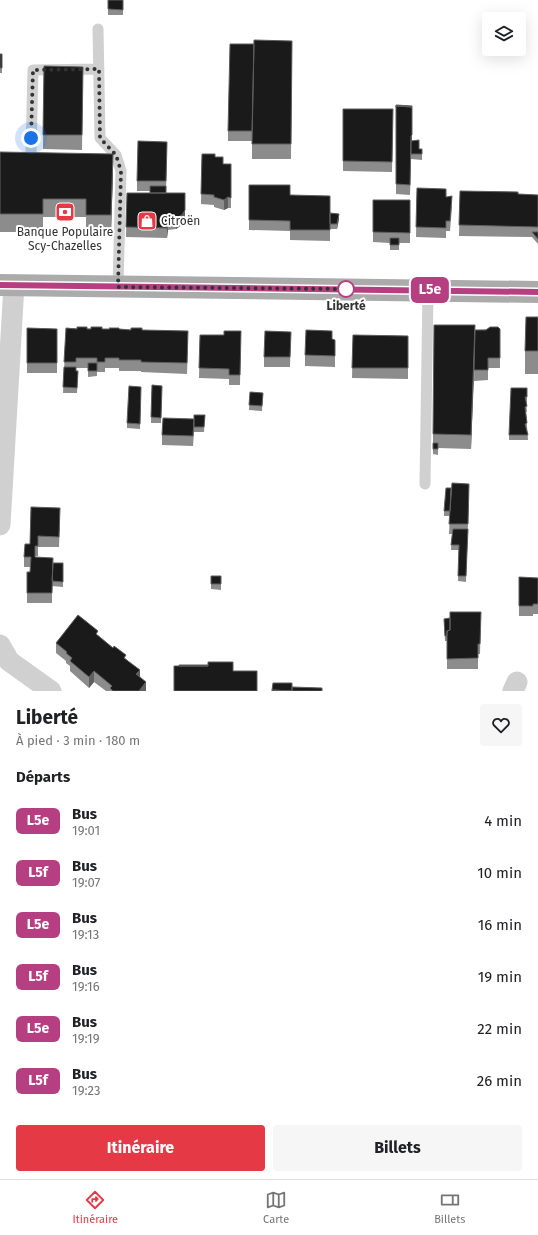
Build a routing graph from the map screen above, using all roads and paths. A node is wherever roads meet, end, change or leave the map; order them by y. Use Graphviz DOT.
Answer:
graph roads {
  1 [pos="98,29"];
  2 [pos="99,69"];
  3 [pos="30,152"];
  4 [pos="7,285"];
  5 [pos="118,287"];
  6 [pos="428,290"];
  7 [pos="538,292"];
  8 [pos="425,484"];
  9 [pos="0,525"];
  10 [pos="0,644"];
  11 [pos="51,691"];
  1 -- 2 [label="lane"];
  2 -- 3 [label="lane"];
  2 -- 5 [label="lane"];
  4 -- 5 [label="main road"];
  4 -- 9 [label="street"];
  5 -- 6 [label="main road"];
  6 -- 7 [label="main road"];
  6 -- 8 [label="lane"];
  10 -- 11 [label="street"];
}
